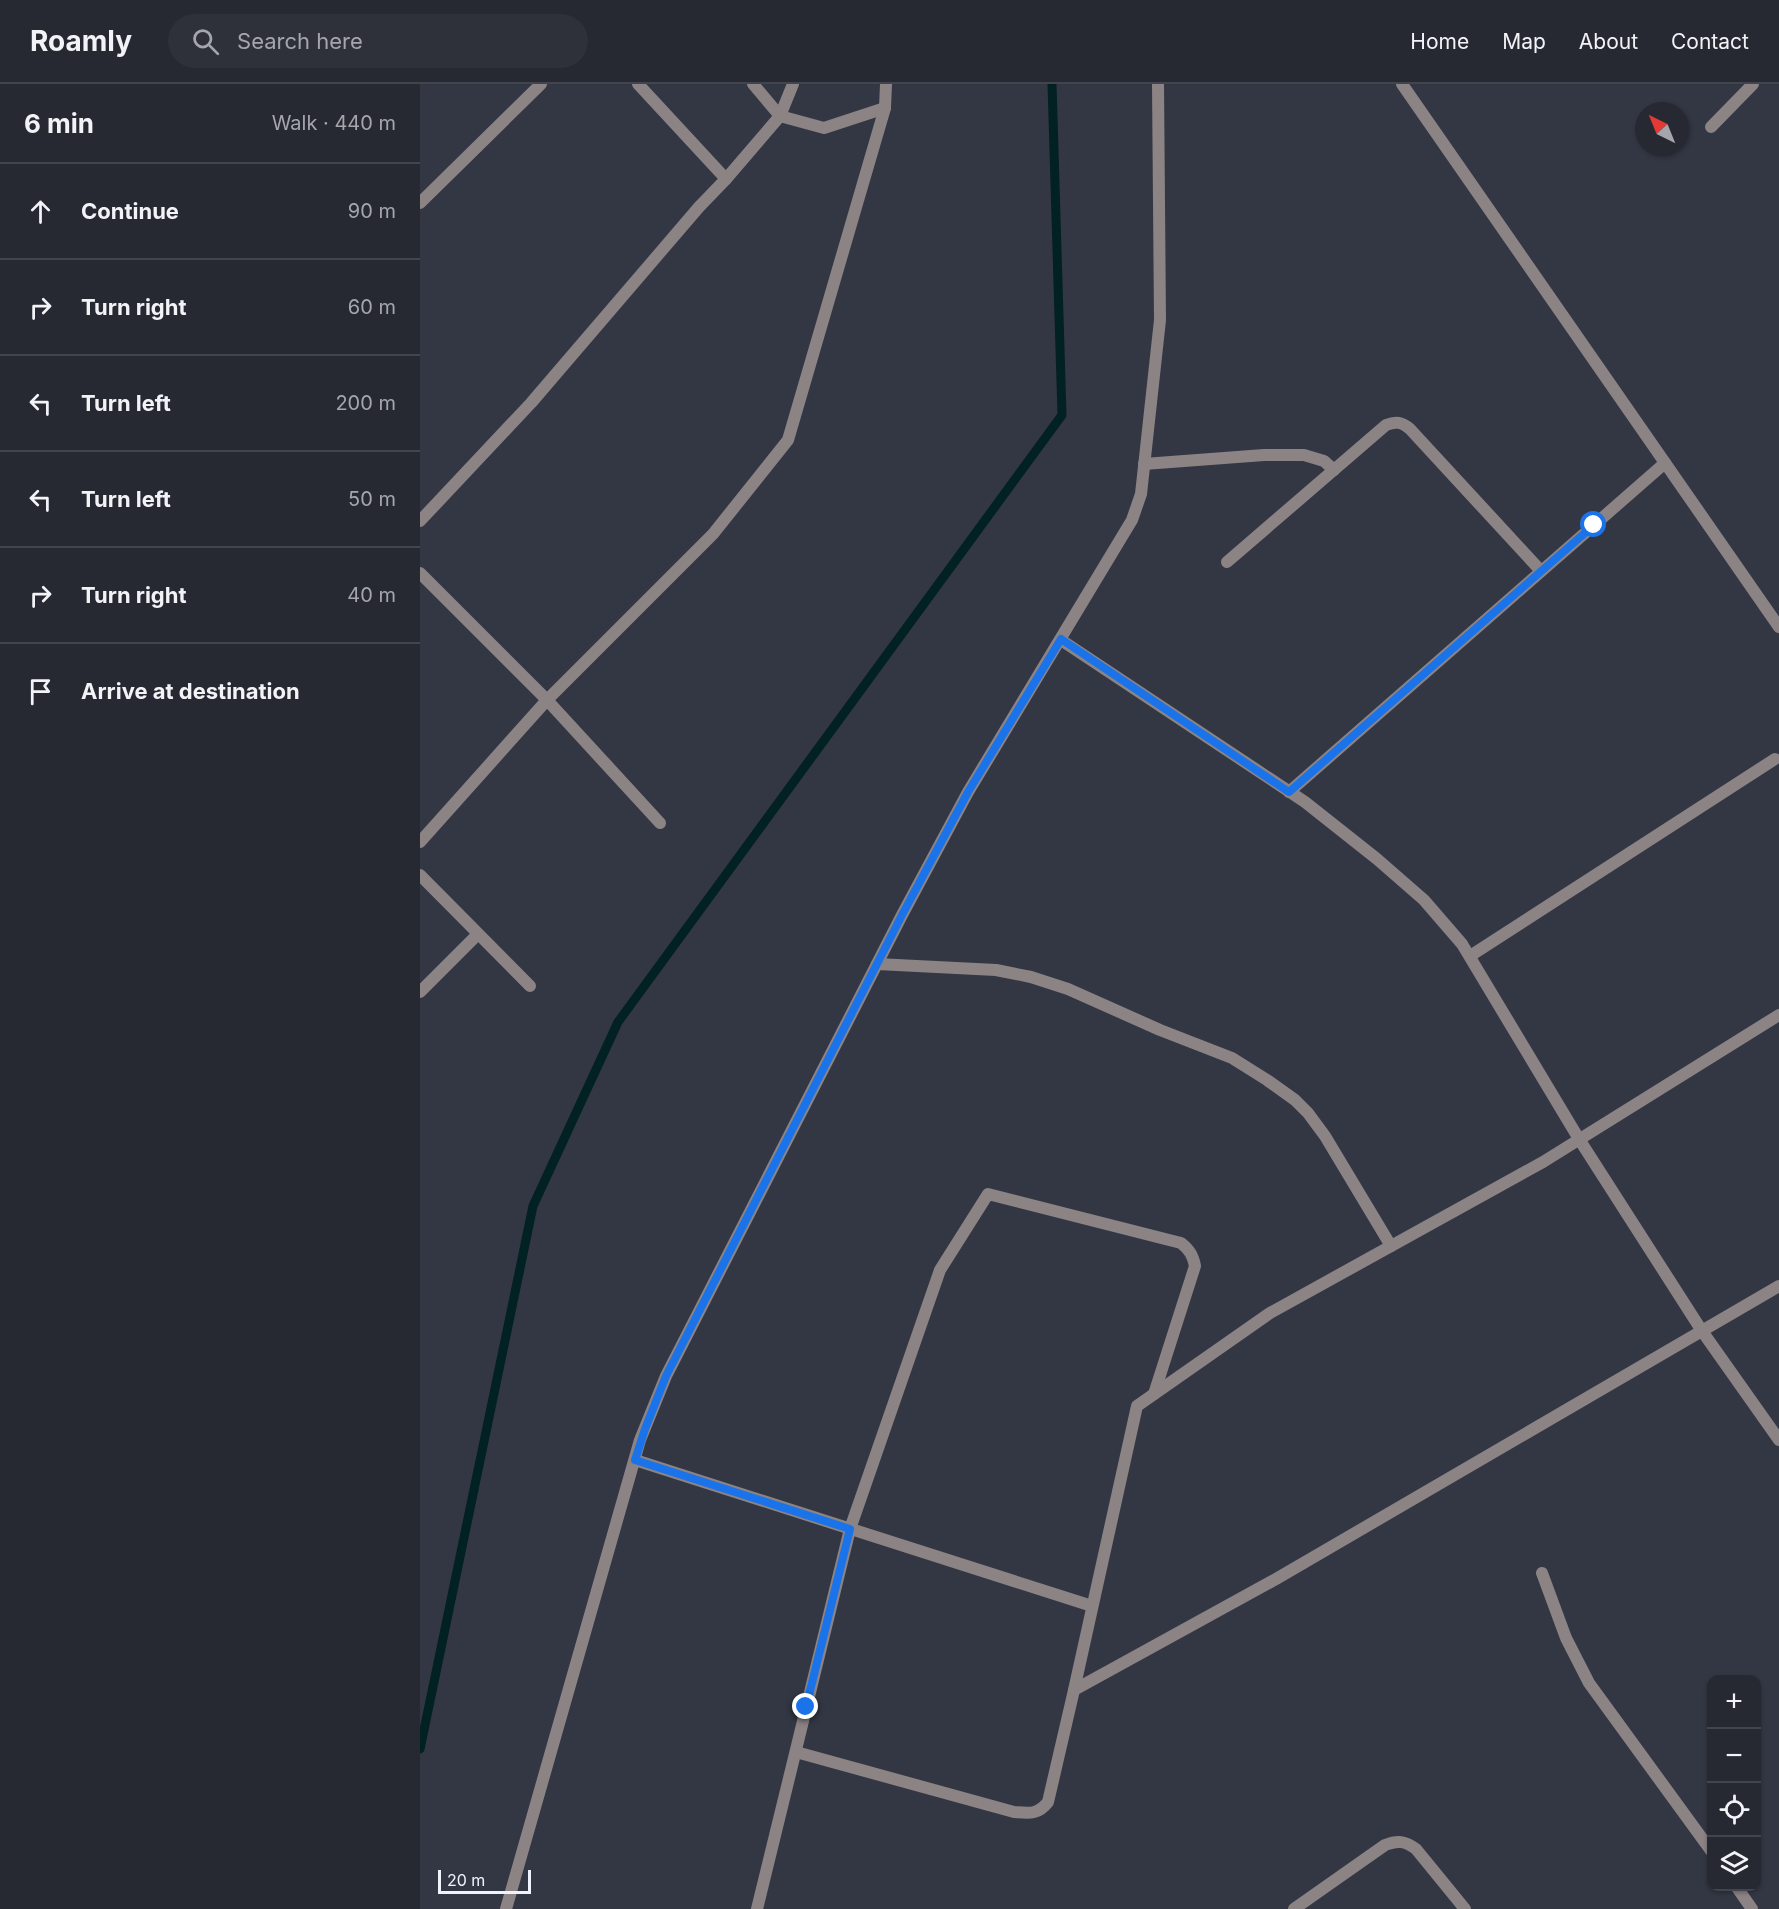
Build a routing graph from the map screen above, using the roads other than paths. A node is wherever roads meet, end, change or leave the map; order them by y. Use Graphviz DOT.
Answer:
graph roads {
  1 [pos="541,84"];
  2 [pos="638,84"];
  3 [pos="753,84"];
  4 [pos="793,84"];
  5 [pos="886,84"];
  6 [pos="1158,84"];
  7 [pos="1402,84"];
  8 [pos="1753,84"];
  9 [pos="885,108"];
  10 [pos="780,116"];
  11 [pos="1711,127"];
  12 [pos="726,179"];
  13 [pos="420,203"];
  14 [pos="1665,463"];
  15 [pos="1144,464"];
  16 [pos="1334,470"];
  17 [pos="420,521"];
  18 [pos="1227,562"];
  19 [pos="1542,571"];
  20 [pos="420,573"];
  21 [pos="1779,627"];
  22 [pos="1061,639"];
  23 [pos="547,700"];
  24 [pos="1775,759"];
  25 [pos="1289,792"];
  26 [pos="660,823"];
  27 [pos="420,842"];
  28 [pos="420,875"];
  29 [pos="478,933"];
  30 [pos="1470,956"];
  31 [pos="877,964"];
  32 [pos="530,986"];
  33 [pos="420,992"];
  34 [pos="1779,1015"];
  35 [pos="1579,1139"];
  36 [pos="1391,1246"];
  37 [pos="1779,1286"];
  38 [pos="1702,1331"];
  39 [pos="1154,1394"];
  40 [pos="1779,1440"];
  41 [pos="635,1460"];
  42 [pos="850,1529"];
  43 [pos="1542,1573"];
  44 [pos="1092,1606"];
  45 [pos="1074,1690"];
  46 [pos="796,1752"];
  47 [pos="1707,1845"];
  48 [pos="1739,1891"];
  49 [pos="506,1909"];
  50 [pos="757,1909"];
  51 [pos="1294,1909"];
  52 [pos="1465,1909"];
  53 [pos="1752,1909"];
  1 -- 13 [label="street"];
  2 -- 12 [label="street"];
  3 -- 10 [label="street"];
  4 -- 10 [label="street"];
  5 -- 9 [label="street"];
  6 -- 15 [label="street"];
  7 -- 14 [label="street"];
  8 -- 11 [label="street"];
  9 -- 10 [label="street"];
  9 -- 23 [label="street"];
  10 -- 12 [label="street"];
  12 -- 17 [label="street"];
  14 -- 19 [label="street"];
  14 -- 21 [label="street"];
  15 -- 16 [label="street"];
  15 -- 22 [label="street"];
  16 -- 18 [label="street"];
  16 -- 19 [label="street"];
  19 -- 25 [label="street"];
  20 -- 23 [label="street"];
  22 -- 25 [label="street"];
  22 -- 31 [label="street"];
  23 -- 26 [label="street"];
  23 -- 27 [label="street"];
  24 -- 30 [label="street"];
  25 -- 30 [label="street"];
  28 -- 29 [label="street"];
  29 -- 32 [label="street"];
  29 -- 33 [label="street"];
  30 -- 35 [label="street"];
  31 -- 36 [label="street"];
  31 -- 41 [label="street"];
  34 -- 35 [label="street"];
  35 -- 36 [label="street"];
  35 -- 38 [label="street"];
  36 -- 39 [label="street"];
  37 -- 38 [label="street"];
  38 -- 40 [label="street"];
  38 -- 45 [label="street"];
  39 -- 42 [label="street"];
  39 -- 44 [label="street"];
  41 -- 42 [label="street"];
  41 -- 49 [label="street"];
  42 -- 44 [label="street"];
  42 -- 46 [label="street"];
  43 -- 47 [label="street"];
  44 -- 45 [label="street"];
  45 -- 46 [label="street"];
  46 -- 50 [label="street"];
  48 -- 53 [label="street"];
  51 -- 52 [label="street"];
}
